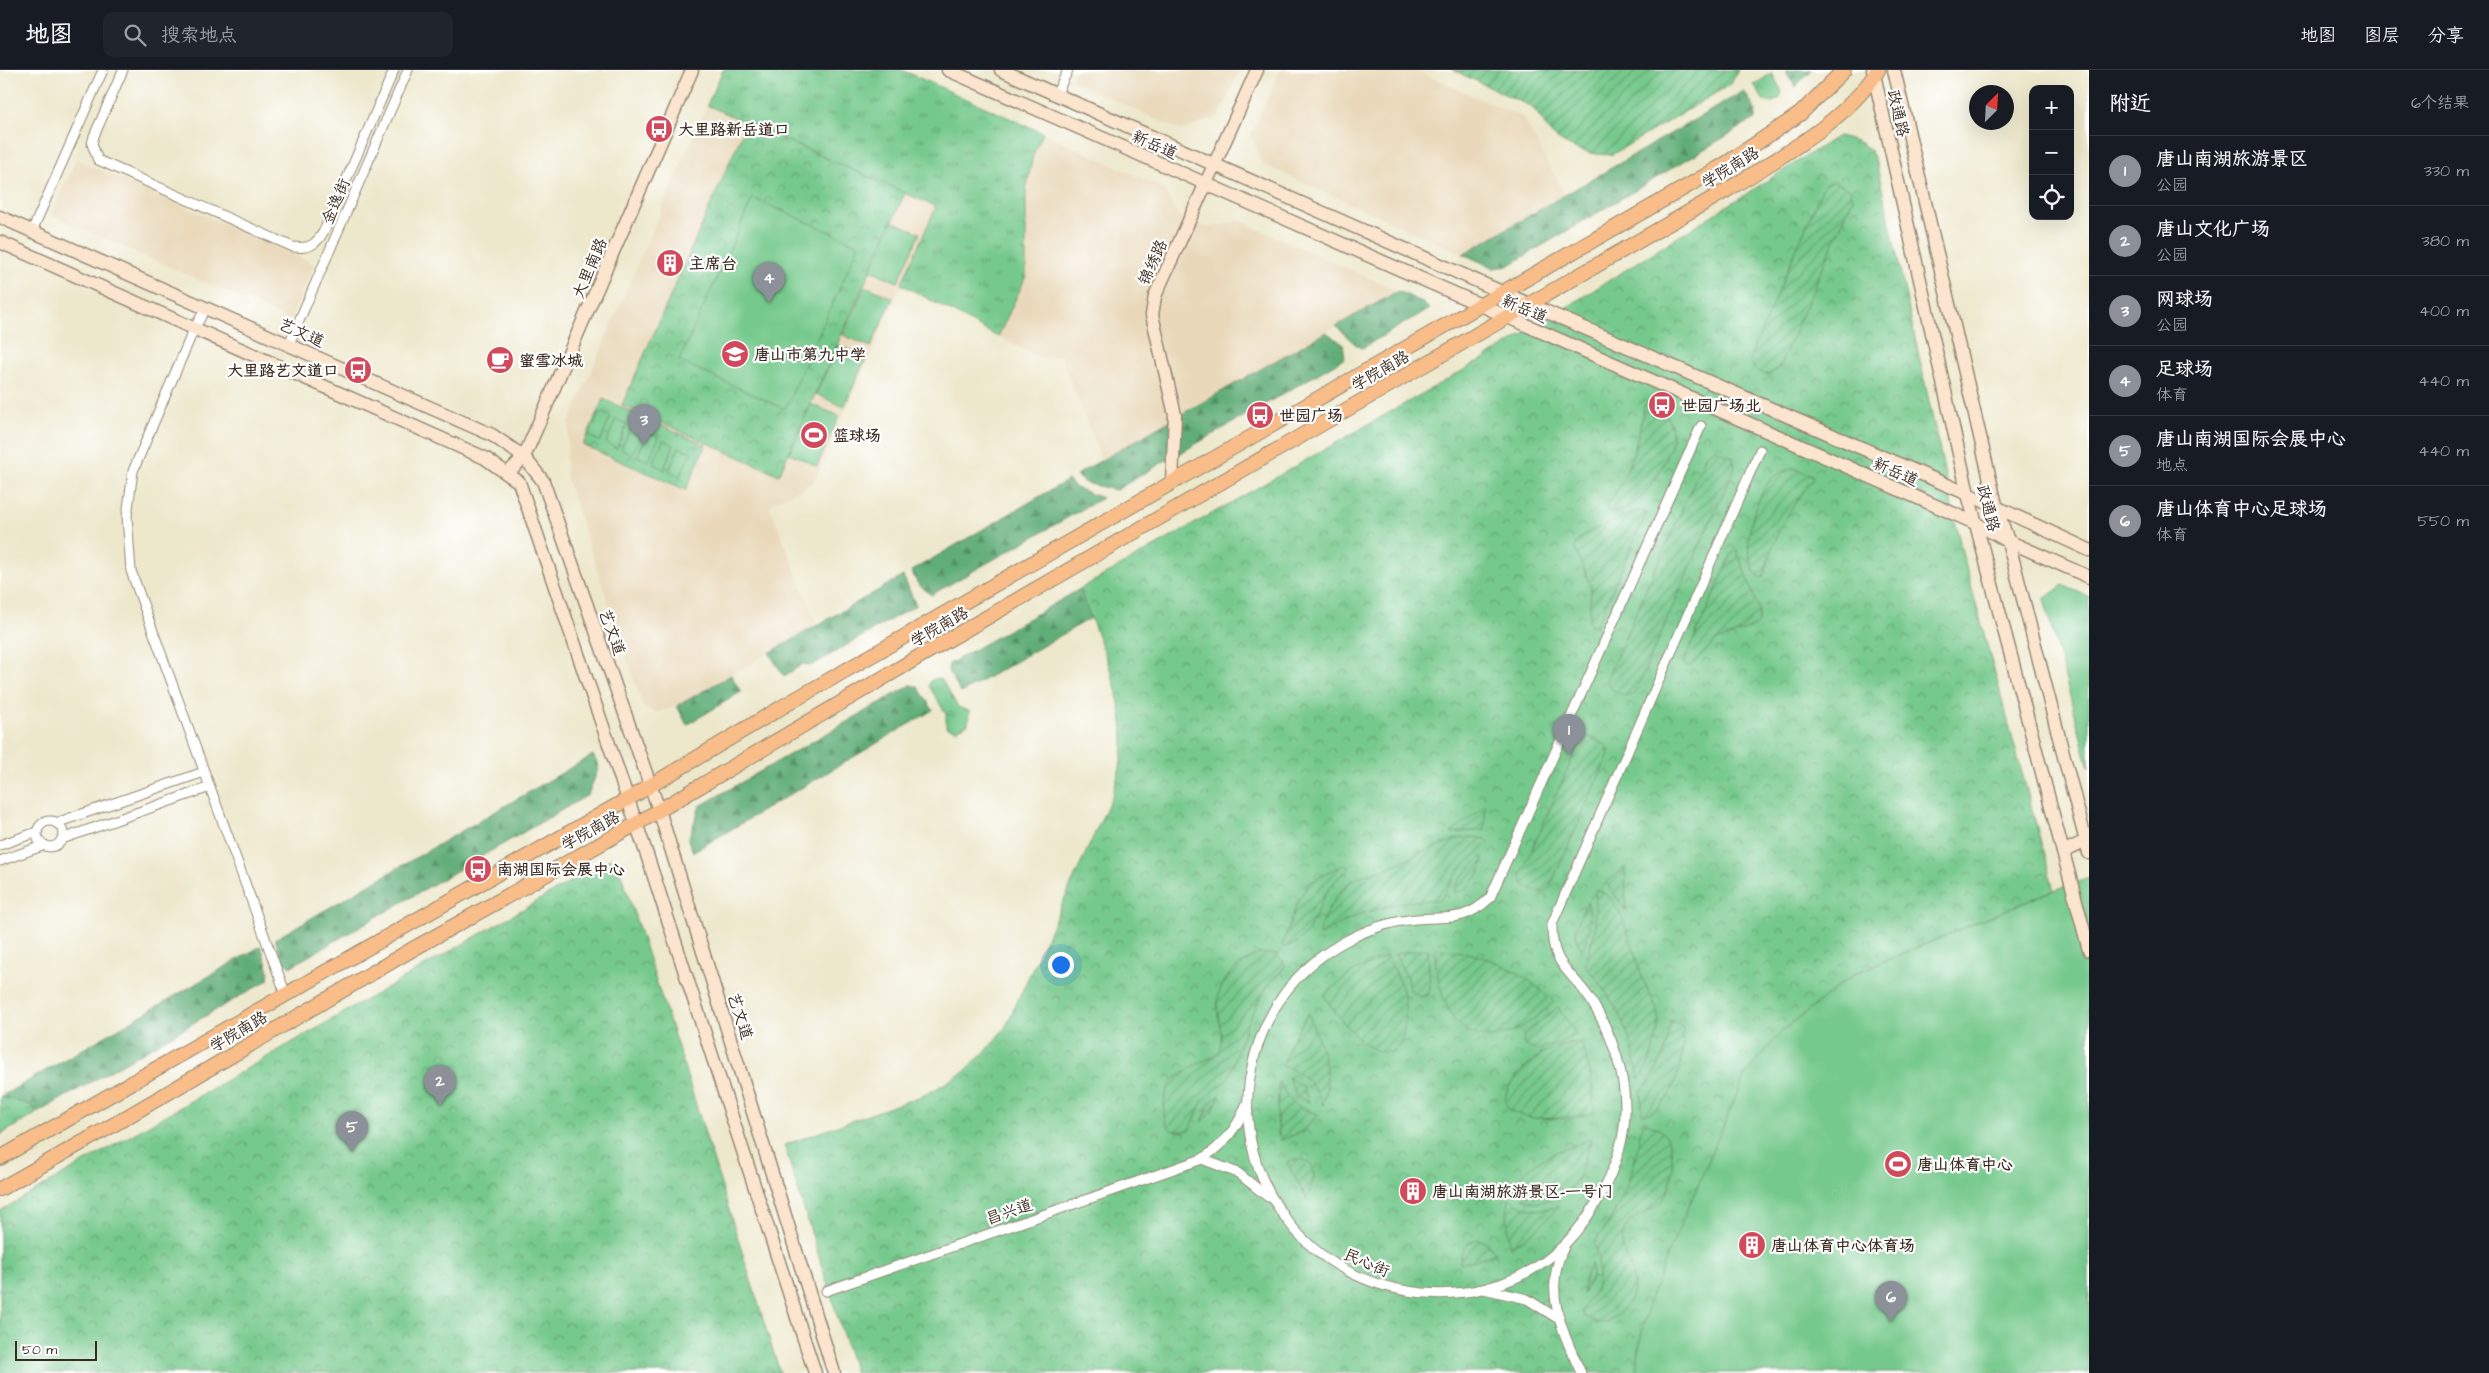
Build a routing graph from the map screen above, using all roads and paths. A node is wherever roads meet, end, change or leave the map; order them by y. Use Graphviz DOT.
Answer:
graph roads {
  1 [pos="103,70"];
  2 [pos="123,70"];
  3 [pos="394,70"];
  4 [pos="408,70"];
  5 [pos="692,70"];
  6 [pos="948,70"];
  7 [pos="1001,70"];
  8 [pos="1068,70"];
  9 [pos="1257,70"];
  10 [pos="1844,70"];
  11 [pos="1894,70"];
  12 [pos="1875,72"];
  13 [pos="1056,95"];
  14 [pos="1214,164"];
  15 [pos="1205,184"];
  16 [pos="0,217"];
  17 [pos="32,231"];
  18 [pos="0,242"];
  19 [pos="1503,292"];
  20 [pos="1531,304"];
  21 [pos="1479,306"];
  22 [pos="206,308"];
  23 [pos="1506,318"];
  24 [pos="194,329"];
  25 [pos="289,344"];
  26 [pos="1701,426"];
  27 [pos="1760,450"];
  28 [pos="524,457"];
  29 [pos="508,473"];
  30 [pos="1172,482"];
  31 [pos="1968,494"];
  32 [pos="1997,509"];
  33 [pos="1976,524"];
  34 [pos="2008,541"];
  35 [pos="2089,550"];
  36 [pos="2089,577"];
  37 [pos="204,772"];
  38 [pos="650,785"];
  39 [pos="210,787"];
  40 [pos="628,799"];
  41 [pos="659,810"];
  42 [pos="56,822"];
  43 [pos="636,824"];
  44 [pos="37,832"];
  45 [pos="62,839"];
  46 [pos="0,845"];
  47 [pos="45,845"];
  48 [pos="2088,847"];
  49 [pos="2063,852"];
  50 [pos="0,861"];
  51 [pos="2089,950"];
  52 [pos="286,995"];
  53 [pos="1247,1103"];
  54 [pos="0,1158"];
  55 [pos="1202,1159"];
  56 [pos="0,1189"];
  57 [pos="1273,1201"];
  58 [pos="1566,1244"];
  59 [pos="1482,1289"];
  60 [pos="826,1291"];
  61 [pos="812,1300"];
  62 [pos="794,1308"];
  63 [pos="1557,1318"];
  64 [pos="815,1373"];
  65 [pos="834,1373"];
  66 [pos="1581,1373"];
  1 -- 17 [label="street"];
  2 -- 3 [label="street"];
  4 -- 25 [label="street, 金逸街"];
  5 -- 28 [label="main road, 大里南路"];
  6 -- 15 [label="main road, 新岳道"];
  7 -- 13 [label="main road, 新岳道"];
  8 -- 13 [label="street"];
  9 -- 14 [label="main road, 锦绣路"];
  10 -- 19 [label="main road, 学院南路"];
  11 -- 32 [label="main road, 政通路"];
  12 -- 20 [label="main road, 学院南路"];
  12 -- 31 [label="main road, 政通路"];
  13 -- 14 [label="main road, 新岳道"];
  14 -- 15 [label="main road, 锦绣路"];
  14 -- 19 [label="main road, 新岳道"];
  15 -- 21 [label="main road, 新岳道"];
  15 -- 30 [label="main road, 锦绣路"];
  16 -- 17 [label="main road, 艺文道"];
  17 -- 22 [label="main road, 艺文道"];
  18 -- 24 [label="main road"];
  19 -- 20 [label="main road, 新岳道"];
  19 -- 21 [label="main road, 学院南路"];
  20 -- 23 [label="main road, 学院南路"];
  20 -- 31 [label="main road, 新岳道"];
  21 -- 23 [label="main road, 新岳道"];
  21 -- 30 [label="main road, 学院南路"];
  22 -- 24 [label="street"];
  22 -- 25 [label="main road, 艺文道"];
  23 -- 33 [label="main road, 新岳道"];
  23 -- 41 [label="main road, 学院南路"];
  24 -- 29 [label="main road"];
  24 -- 37 [label="street"];
  25 -- 28 [label="main road, 艺文道"];
  26 -- 53 [label="street, 民心街"];
  27 -- 58 [label="street, 民心街"];
  28 -- 29 [label="main road, 大里南路"];
  28 -- 38 [label="main road, 艺文道"];
  29 -- 40 [label="main road"];
  30 -- 38 [label="main road, 学院南路"];
  31 -- 32 [label="main road, 新岳道"];
  31 -- 33 [label="main road, 政通路"];
  32 -- 34 [label="main road, 政通路"];
  32 -- 35 [label="main road, 新岳道"];
  33 -- 34 [label="main road, 新岳道"];
  33 -- 49 [label="main road, 政通路"];
  34 -- 36 [label="main road, 新岳道"];
  34 -- 48 [label="main road, 政通路"];
  37 -- 39 [label="street"];
  37 -- 42 [label="street"];
  38 -- 40 [label="main road, 学院南路"];
  38 -- 41 [label="main road, 艺文道"];
  39 -- 45 [label="street"];
  39 -- 52 [label="street"];
  40 -- 43 [label="main road"];
  40 -- 52 [label="main road, 学院南路"];
  41 -- 43 [label="main road, 学院南路"];
  41 -- 61 [label="main road, 艺文道"];
  42 -- 44 [label="street"];
  42 -- 45 [label="street"];
  43 -- 56 [label="main road, 学院南路"];
  43 -- 62 [label="main road"];
  44 -- 46 [label="street"];
  44 -- 47 [label="street"];
  45 -- 47 [label="street"];
  47 -- 50 [label="street"];
  48 -- 49 [label="main road"];
  49 -- 51 [label="main road, 政通路"];
  52 -- 54 [label="main road, 学院南路"];
  53 -- 55 [label="street"];
  53 -- 57 [label="street, 民心街"];
  55 -- 57 [label="street"];
  55 -- 60 [label="street, 昌兴道"];
  57 -- 59 [label="street, 民心街"];
  58 -- 59 [label="street, 民心街"];
  58 -- 63 [label="street"];
  59 -- 63 [label="street"];
  61 -- 62 [label="main road"];
  61 -- 65 [label="main road, 艺文道"];
  62 -- 64 [label="main road"];
  63 -- 66 [label="street"];
}
